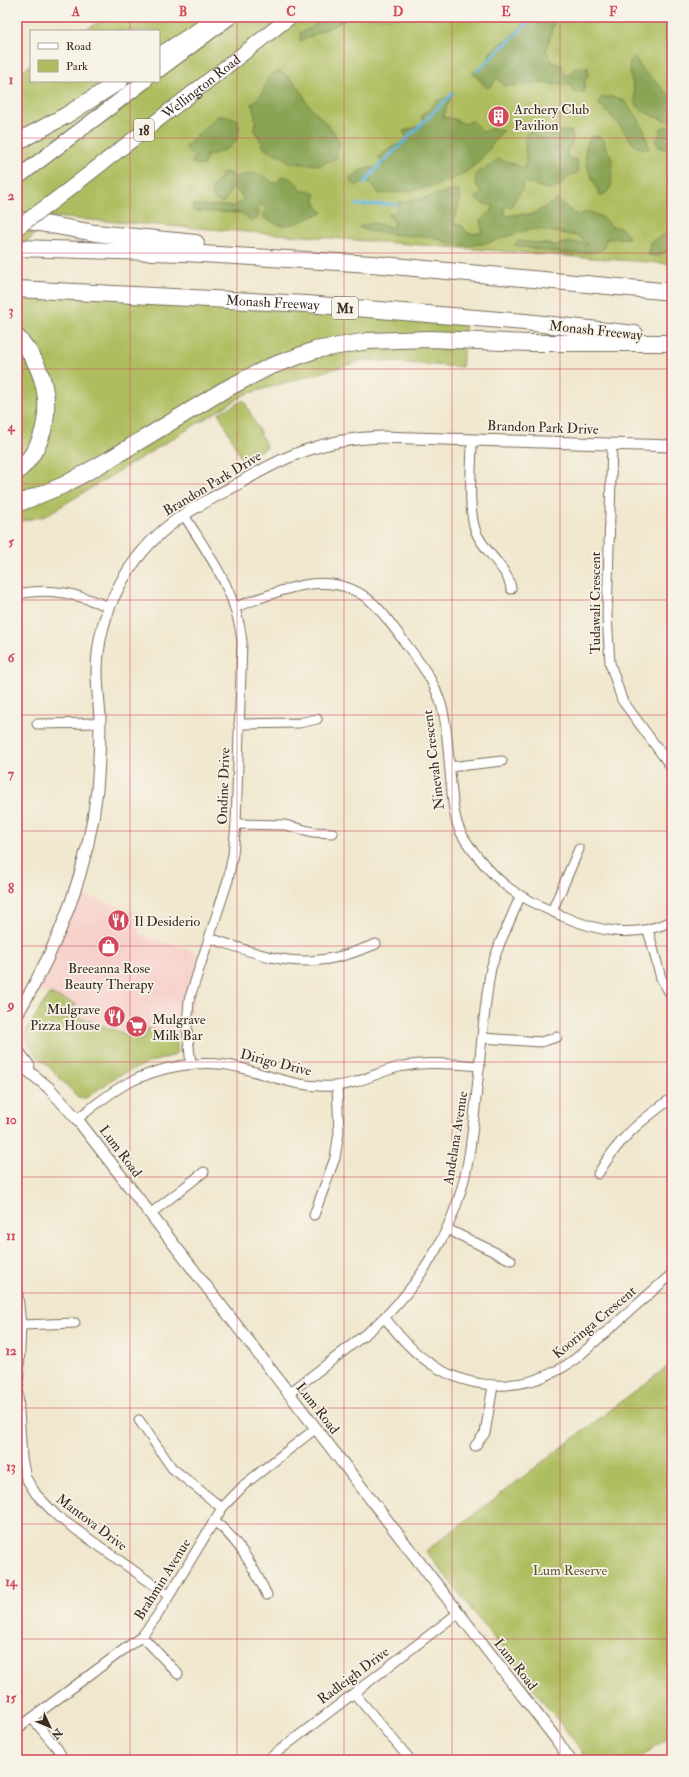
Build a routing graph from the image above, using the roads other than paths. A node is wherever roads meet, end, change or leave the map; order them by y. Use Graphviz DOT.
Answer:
graph roads {
  1 [pos="220,17"];
  2 [pos="230,17"];
  3 [pos="290,17"];
  4 [pos="160,55"];
  5 [pos="160,69"];
  6 [pos="118,82"];
  7 [pos="143,82"];
  8 [pos="17,142"];
  9 [pos="17,178"];
  10 [pos="17,219"];
  11 [pos="17,228"];
  12 [pos="17,248"];
  13 [pos="372,264"];
  14 [pos="17,289"];
  15 [pos="672,292"];
  16 [pos="17,337"];
  17 [pos="672,338"];
  18 [pos="672,343"];
  19 [pos="472,440"];
  20 [pos="612,445"];
  21 [pos="672,446"];
  22 [pos="17,472"];
  23 [pos="17,504"];
  24 [pos="184,515"];
  25 [pos="511,589"];
  26 [pos="17,594"];
  27 [pos="110,606"];
  28 [pos="235,607"];
  29 [pos="317,719"];
  30 [pos="100,723"];
  31 [pos="37,724"];
  32 [pos="239,724"];
  33 [pos="502,761"];
  34 [pos="450,767"];
  35 [pos="672,768"];
  36 [pos="236,824"];
  37 [pos="333,833"];
  38 [pos="579,849"];
  39 [pos="520,897"];
  40 [pos="552,911"];
  41 [pos="672,921"];
  42 [pos="648,930"];
  43 [pos="210,938"];
  44 [pos="376,944"];
  45 [pos="672,997"];
  46 [pos="17,1015"];
  47 [pos="557,1037"];
  48 [pos="483,1038"];
  49 [pos="17,1050"];
  50 [pos="17,1062"];
  51 [pos="191,1065"];
  52 [pos="480,1066"];
  53 [pos="38,1078"];
  54 [pos="337,1086"];
  55 [pos="672,1098"];
  56 [pos="77,1119"];
  57 [pos="204,1172"];
  58 [pos="598,1174"];
  59 [pos="150,1214"];
  60 [pos="314,1215"];
  61 [pos="447,1229"];
  62 [pos="511,1260"];
  63 [pos="672,1274"];
  64 [pos="17,1286"];
  65 [pos="384,1318"];
  66 [pos="75,1323"];
  67 [pos="22,1325"];
  68 [pos="493,1386"];
  69 [pos="288,1394"];
  70 [pos="18,1395"];
  71 [pos="139,1420"];
  72 [pos="315,1429"];
  73 [pos="475,1446"];
  74 [pos="222,1508"];
  75 [pos="214,1521"];
  76 [pos="168,1595"];
  77 [pos="267,1595"];
  78 [pos="458,1613"];
  79 [pos="142,1636"];
  80 [pos="178,1674"];
  81 [pos="354,1693"];
  82 [pos="32,1718"];
  83 [pos="17,1729"];
  84 [pos="408,1757"];
  85 [pos="64,1760"];
  86 [pos="266,1760"];
  87 [pos="570,1760"];
  1 -- 4 [label="highway"];
  2 -- 5 [label="highway"];
  3 -- 11 [label="highway, Wellington Road / 18, bridge"];
  6 -- 8 [label="highway"];
  7 -- 9 [label="highway"];
  10 -- 13 [label="highway"];
  12 -- 13 [label="highway"];
  13 -- 15 [label="highway"];
  14 -- 17 [label="highway, Monash Freeway / M1"];
  16 -- 22 [label="highway"];
  18 -- 23 [label="highway"];
  19 -- 20 [label="street, Brandon Park Drive"];
  19 -- 24 [label="street, Brandon Park Drive"];
  19 -- 25 [label="street"];
  20 -- 21 [label="street, Brandon Park Drive"];
  20 -- 35 [label="street, Tudawali Crescent"];
  24 -- 27 [label="street, Brandon Park Drive"];
  24 -- 28 [label="street, Ondine Drive"];
  26 -- 27 [label="street"];
  27 -- 30 [label="street, Brandon Park Drive"];
  28 -- 32 [label="street, Ondine Drive"];
  28 -- 34 [label="street, Ninevah Crescent"];
  29 -- 32 [label="street"];
  30 -- 31 [label="street"];
  30 -- 46 [label="street, Brandon Park Drive"];
  32 -- 36 [label="street, Ondine Drive"];
  33 -- 34 [label="street"];
  34 -- 39 [label="street, Ninevah Crescent"];
  36 -- 37 [label="street"];
  36 -- 43 [label="street, Ondine Drive"];
  38 -- 40 [label="street"];
  39 -- 40 [label="street, Ninevah Crescent"];
  39 -- 48 [label="street, Andelana Avenue"];
  40 -- 42 [label="street, Ninevah Crescent"];
  41 -- 42 [label="street, Ninevah Crescent"];
  42 -- 45 [label="street"];
  43 -- 44 [label="street"];
  43 -- 51 [label="street, Ondine Drive"];
  47 -- 48 [label="street"];
  48 -- 52 [label="street, Andelana Avenue"];
  49 -- 53 [label="street, Lum Road"];
  50 -- 53 [label="street, Lum Road"];
  51 -- 54 [label="street, Dirigo Drive"];
  51 -- 56 [label="street, Dirigo Drive"];
  52 -- 54 [label="street, Dirigo Drive"];
  52 -- 61 [label="street, Andelana Avenue"];
  53 -- 56 [label="street, Lum Road"];
  54 -- 60 [label="street"];
  55 -- 58 [label="street"];
  56 -- 59 [label="street, Lum Road"];
  57 -- 59 [label="street"];
  59 -- 69 [label="street, Lum Road"];
  61 -- 62 [label="street"];
  61 -- 65 [label="street, Andelana Avenue"];
  63 -- 68 [label="street, Kooringa Crescent"];
  64 -- 67 [label="street, Mantova Drive"];
  65 -- 68 [label="street, Kooringa Crescent"];
  65 -- 69 [label="street, Andelana Avenue"];
  66 -- 67 [label="street"];
  67 -- 70 [label="street, Mantova Drive"];
  68 -- 73 [label="street"];
  69 -- 72 [label="street, Lum Road"];
  70 -- 76 [label="street, Mantova Drive"];
  71 -- 74 [label="street"];
  72 -- 74 [label="street, Brahmin Avenue"];
  72 -- 78 [label="street, Lum Road"];
  74 -- 75 [label="street, Brahmin Avenue"];
  75 -- 76 [label="street, Brahmin Avenue"];
  75 -- 77 [label="street"];
  76 -- 79 [label="street, Brahmin Avenue"];
  78 -- 81 [label="street, Radleigh Drive"];
  78 -- 87 [label="street, Lum Road"];
  79 -- 80 [label="street"];
  79 -- 82 [label="street, Brahmin Avenue"];
  81 -- 84 [label="street"];
  81 -- 86 [label="street, Radleigh Drive"];
  82 -- 83 [label="street, Brahmin Avenue"];
  82 -- 85 [label="street"];
}
